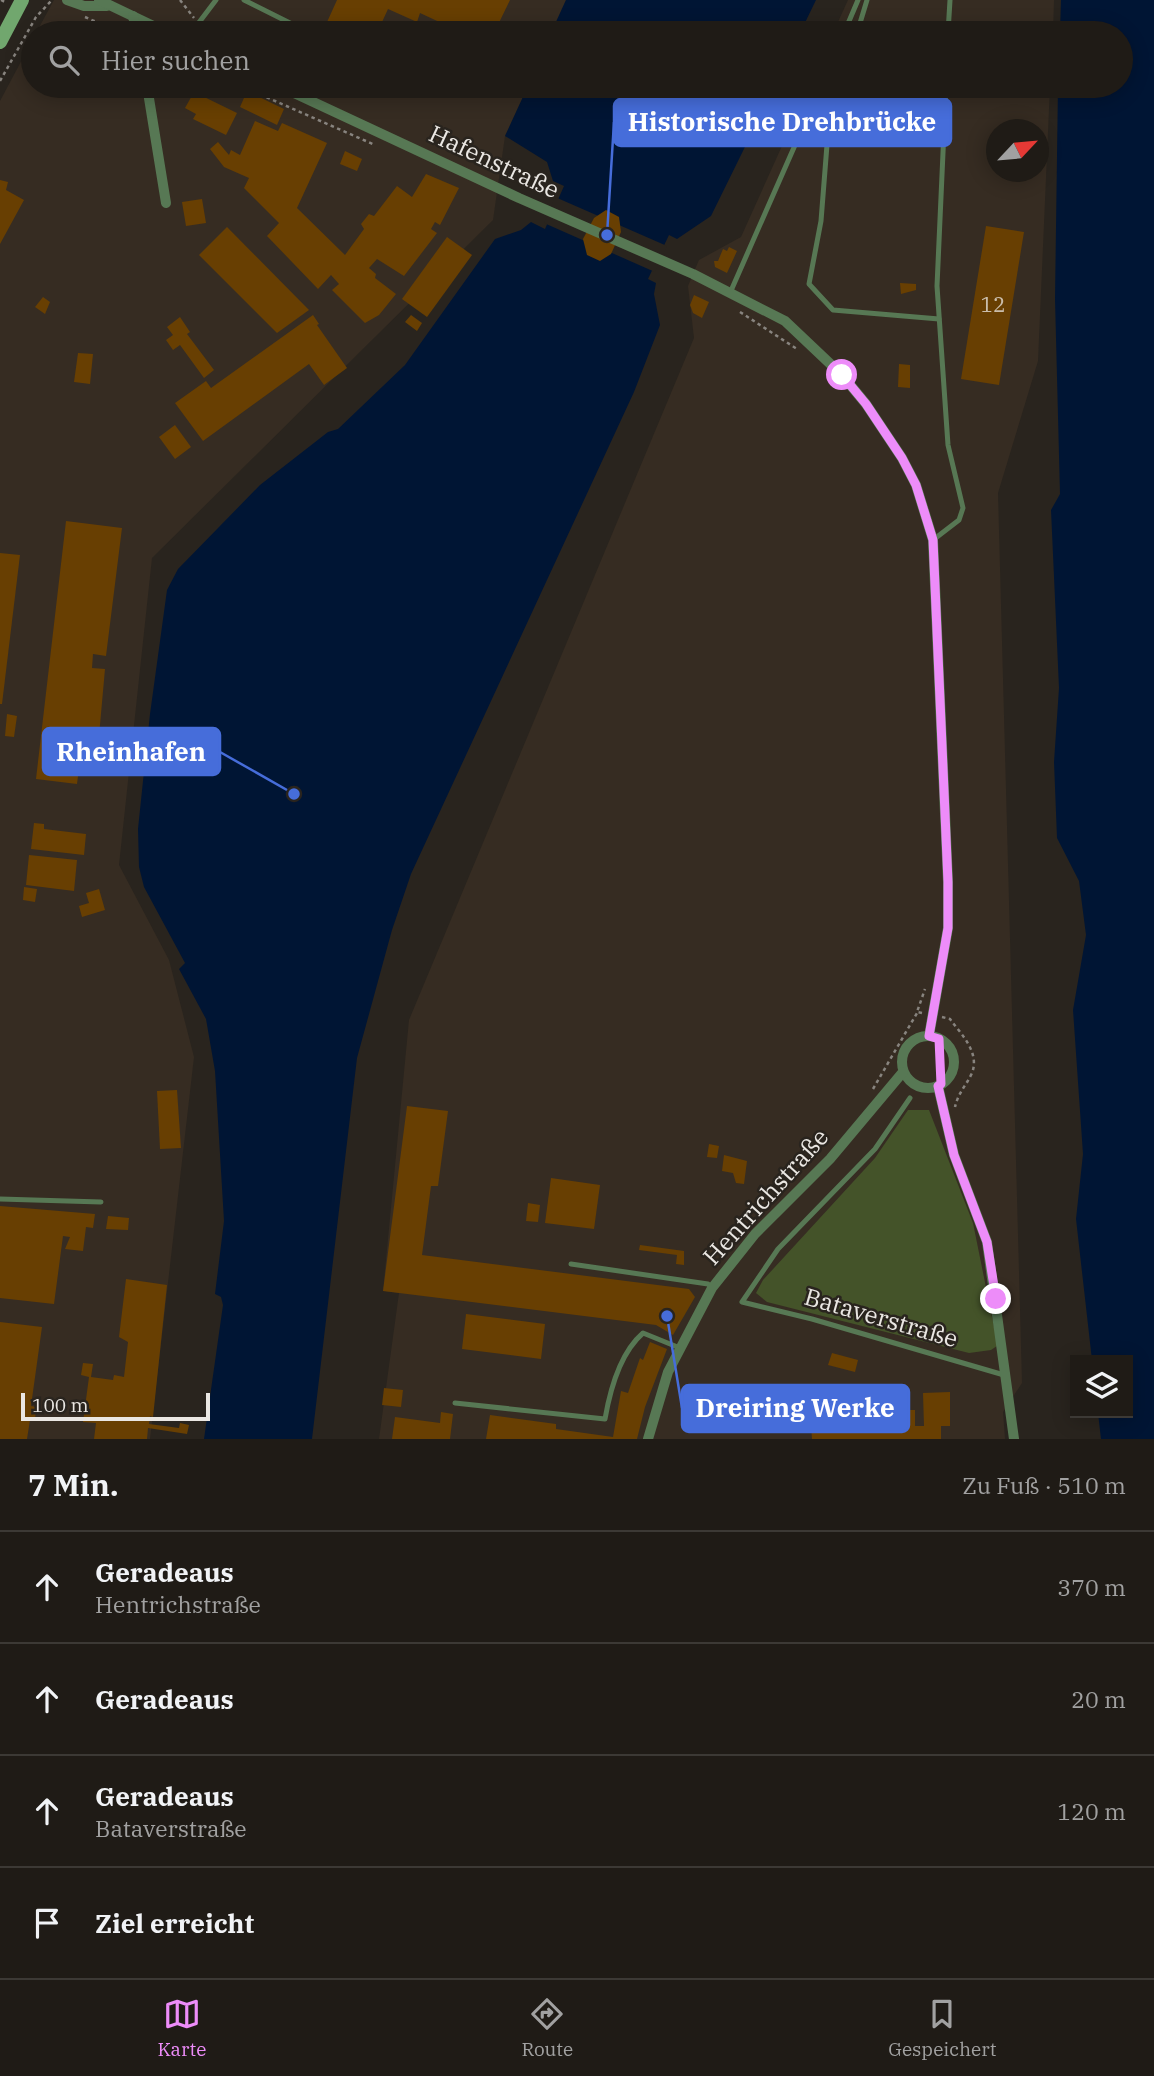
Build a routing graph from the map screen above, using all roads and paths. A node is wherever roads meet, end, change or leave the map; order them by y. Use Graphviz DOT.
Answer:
graph roads {
  1 [pos="22,0"];
  2 [pos="52,0"];
  3 [pos="66,0"];
  4 [pos="180,0"];
  5 [pos="216,0"];
  6 [pos="244,0"];
  7 [pos="858,0"];
  8 [pos="867,0"];
  9 [pos="950,0"];
  10 [pos="103,3"];
  11 [pos="133,16"];
  12 [pos="34,21"];
  13 [pos="134,21"];
  14 [pos="143,21"];
  15 [pos="196,21"];
  16 [pos="200,21"];
  17 [pos="286,21"];
  18 [pos="849,21"];
  19 [pos="861,21"];
  20 [pos="949,21"];
  21 [pos="0,42"];
  22 [pos="21,43"];
  23 [pos="0,80"];
  24 [pos="149,98"];
  25 [pos="305,98"];
  26 [pos="816,98"];
  27 [pos="831,98"];
  28 [pos="945,98"];
  29 [pos="166,203"];
  30 [pos="730,293"];
  31 [pos="734,309"];
  32 [pos="939,319"];
  33 [pos="804,354"];
  34 [pos="933,540"];
  35 [pos="925,987"];
  36 [pos="918,1012"];
  37 [pos="933,1015"];
  38 [pos="934,1037"];
  39 [pos="903,1072"];
  40 [pos="939,1085"];
  41 [pos="870,1093"];
  42 [pos="910,1098"];
  43 [pos="956,1118"];
  44 [pos="0,1199"];
  45 [pos="101,1202"];
  46 [pos="571,1264"];
  47 [pos="1003,1276"];
  48 [pos="712,1288"];
  49 [pos="997,1305"];
  50 [pos="680,1348"];
  51 [pos="1007,1376"];
  52 [pos="455,1403"];
  53 [pos="648,1439"];
  54 [pos="1014,1439"];
  1 -- 21 [label="main road"];
  2 -- 12 [label="path"];
  3 -- 10 [label="street"];
  4 -- 15 [label="path"];
  5 -- 16 [label="lane"];
  6 -- 17 [label="lane"];
  7 -- 18 [label="lane"];
  8 -- 19 [label="lane"];
  9 -- 20 [label="lane"];
  10 -- 11 [label="street"];
  11 -- 13 [label="street"];
  11 -- 14 [label="street"];
  22 -- 23 [label="path"];
  24 -- 29 [label="street"];
  25 -- 30 [label="street, Hafenstraße"];
  26 -- 30 [label="lane"];
  27 -- 32 [label="lane"];
  28 -- 32 [label="lane"];
  30 -- 34 [label="street"];
  31 -- 33 [label="path"];
  32 -- 34 [label="lane"];
  34 -- 37 [label="street"];
  35 -- 36 [label="path"];
  36 -- 37 [label="path"];
  36 -- 41 [label="path"];
  37 -- 38 [label="street"];
  37 -- 43 [label="path"];
  38 -- 39 [label="street, Hentrichstraße"];
  38 -- 40 [label="street"];
  39 -- 40 [label="street"];
  39 -- 48 [label="street, Hentrichstraße"];
  40 -- 49 [label="street"];
  42 -- 51 [label="lane, Bataverstraße"];
  44 -- 45 [label="lane"];
  46 -- 48 [label="lane"];
  47 -- 49 [label="path"];
  48 -- 50 [label="street, Hentrichstraße"];
  49 -- 51 [label="street"];
  50 -- 52 [label="lane"];
  50 -- 53 [label="street, Hentrichstraße"];
  51 -- 54 [label="street"];
}
